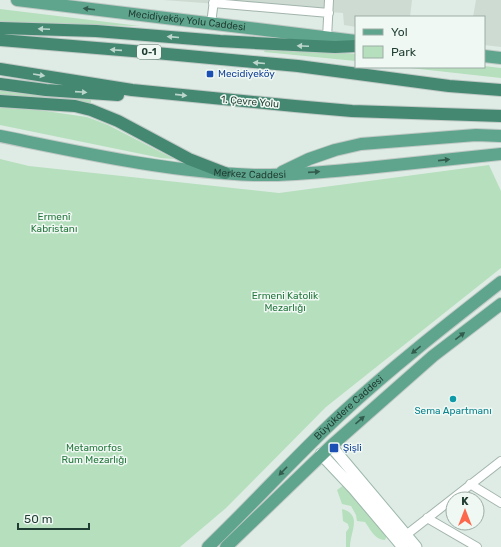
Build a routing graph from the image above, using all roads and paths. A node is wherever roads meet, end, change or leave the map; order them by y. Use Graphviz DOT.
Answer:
graph roads {
  1 [pos="17,0"];
  2 [pos="329,0"];
  3 [pos="213,1"];
  4 [pos="329,13"];
  5 [pos="211,24"];
  6 [pos="0,28"];
  7 [pos="328,38"];
  8 [pos="0,40"];
  9 [pos="355,41"];
  10 [pos="355,46"];
  11 [pos="485,56"];
  12 [pos="501,58"];
  13 [pos="0,69"];
  14 [pos="0,84"];
  15 [pos="501,90"];
  16 [pos="162,93"];
  17 [pos="0,101"];
  18 [pos="501,116"];
  19 [pos="0,136"];
  20 [pos="501,136"];
  21 [pos="499,155"];
  22 [pos="225,173"];
  23 [pos="275,175"];
  24 [pos="501,282"];
  25 [pos="501,304"];
  26 [pos="321,433"];
  27 [pos="311,444"];
  28 [pos="331,446"];
  29 [pos="321,454"];
  30 [pos="501,461"];
  31 [pos="482,476"];
  32 [pos="470,484"];
  33 [pos="487,494"];
  34 [pos="501,503"];
  35 [pos="427,518"];
  36 [pos="406,535"];
  37 [pos="208,547"];
  38 [pos="226,547"];
  39 [pos="403,547"];
  40 [pos="416,547"];
  41 [pos="477,547"];
  5 -- 1 [label="main road, Mecidiyeköy Yolu Caddesi, one-way"];
  2 -- 4 [label="street"];
  3 -- 4 [label="street"];
  3 -- 5 [label="street"];
  4 -- 7 [label="street"];
  5 -- 7 [label="main road, Mecidiyeköy Yolu Caddesi"];
  10 -- 6 [label="highway, one-way"];
  7 -- 9 [label="main road, Mecidiyeköy Yolu Caddesi"];
  15 -- 8 [label="highway, O-1, one-way"];
  11 -- 12 [label="main road"];
  13 -- 16 [label="highway, 1. Çevre Yolu, one-way"];
  14 -- 16 [label="highway, one-way"];
  16 -- 18 [label="highway, 1. Çevre Yolu, one-way"];
  17 -- 22 [label="highway"];
  19 -- 22 [label="main road, Merkez Caddesi"];
  20 -- 23 [label="main road"];
  23 -- 21 [label="main road, Merkez Caddesi, one-way"];
  22 -- 23 [label="main road, Merkez Caddesi"];
  24 -- 26 [label="main road, Büyükdere Caddesi, one-way"];
  28 -- 25 [label="main road, Büyükdere Caddesi, one-way"];
  26 -- 27 [label="main road, Büyükdere Caddesi"];
  26 -- 28 [label="main road"];
  27 -- 29 [label="main road"];
  27 -- 37 [label="main road, Büyükdere Caddesi, one-way"];
  28 -- 29 [label="main road, Büyükdere Caddesi"];
  28 -- 36 [label="main road"];
  29 -- 38 [label="main road, Büyükdere Caddesi"];
  29 -- 39 [label="main road"];
  30 -- 31 [label="street"];
  31 -- 32 [label="street"];
  31 -- 33 [label="street"];
  32 -- 33 [label="street"];
  32 -- 35 [label="street"];
  33 -- 34 [label="street"];
  35 -- 36 [label="street"];
  35 -- 41 [label="street"];
  36 -- 40 [label="main road"];
}
